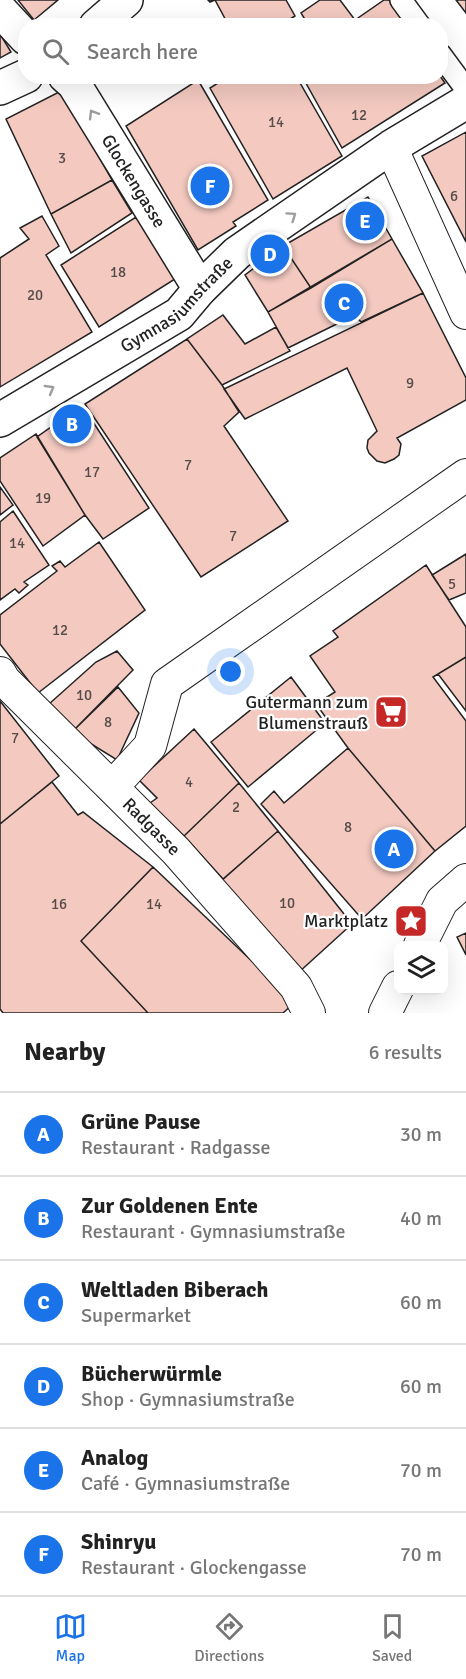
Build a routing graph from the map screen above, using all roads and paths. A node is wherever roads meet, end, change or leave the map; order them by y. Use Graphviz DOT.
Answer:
graph roads {
  1 [pos="126,0"];
  2 [pos="401,0"];
  3 [pos="0,10"];
  4 [pos="105,18"];
  5 [pos="414,18"];
  6 [pos="18,29"];
  7 [pos="448,64"];
  8 [pos="18,80"];
  9 [pos="75,84"];
  10 [pos="0,88"];
  11 [pos="466,89"];
  12 [pos="466,102"];
  13 [pos="392,147"];
  14 [pos="200,289"];
  15 [pos="466,313"];
  16 [pos="0,420"];
  17 [pos="466,475"];
  18 [pos="0,673"];
  19 [pos="112,787"];
  20 [pos="466,880"];
  21 [pos="422,941"];
  22 [pos="395,995"];
  23 [pos="303,1000"];
  24 [pos="385,1013"];
  1 -- 4 [label="street"];
  2 -- 5 [label="lane"];
  3 -- 6 [label="street"];
  7 -- 11 [label="lane"];
  8 -- 10 [label="street"];
  14 -- 9 [label="street, Glockengasse, one-way"];
  12 -- 13 [label="street, Gymnasiumstraße"];
  14 -- 13 [label="street, Gymnasiumstraße, one-way"];
  13 -- 15 [label="street"];
  16 -- 14 [label="street, Gymnasiumstraße, one-way"];
  17 -- 19 [label="street"];
  18 -- 19 [label="street, Radgasse"];
  19 -- 23 [label="street, Radgasse"];
  20 -- 21 [label="street"];
  22 -- 24 [label="street"];
}
